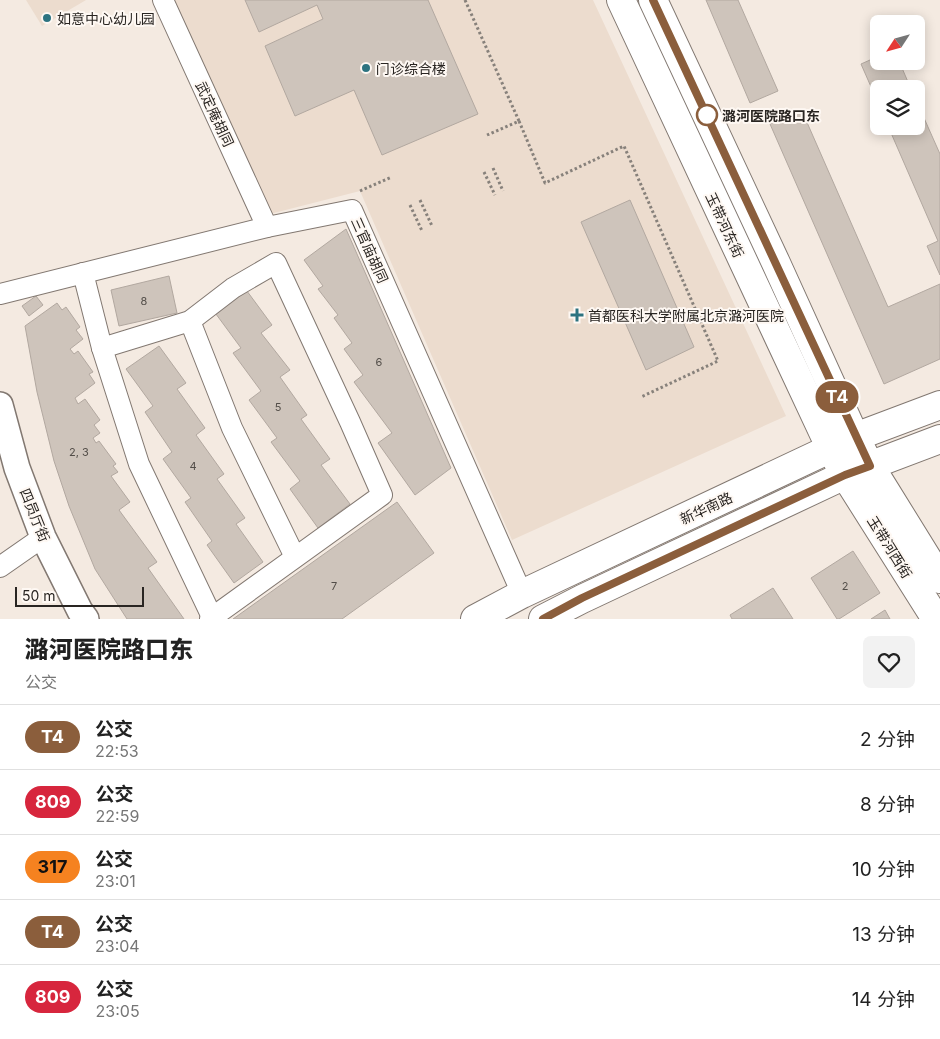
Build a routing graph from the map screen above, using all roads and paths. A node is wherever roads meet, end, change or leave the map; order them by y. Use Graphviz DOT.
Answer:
graph roads {
  1 [pos="163,0"];
  2 [pos="465,0"];
  3 [pos="621,0"];
  4 [pos="653,0"];
  5 [pos="519,121"];
  6 [pos="487,135"];
  7 [pos="493,168"];
  8 [pos="484,172"];
  9 [pos="392,177"];
  10 [pos="360,191"];
  11 [pos="503,191"];
  12 [pos="495,195"];
  13 [pos="420,200"];
  14 [pos="410,205"];
  15 [pos="432,226"];
  16 [pos="267,227"];
  17 [pos="422,231"];
  18 [pos="83,273"];
  19 [pos="0,294"];
  20 [pos="190,321"];
  21 [pos="102,348"];
  22 [pos="640,397"];
  23 [pos="0,405"];
  24 [pos="940,405"];
  25 [pos="855,437"];
  26 [pos="940,439"];
  27 [pos="831,449"];
  28 [pos="870,466"];
  29 [pos="845,475"];
  30 [pos="43,537"];
  31 [pos="295,558"];
  32 [pos="0,567"];
  33 [pos="940,579"];
  34 [pos="522,594"];
  35 [pos="211,618"];
  36 [pos="86,619"];
  37 [pos="475,619"];
  38 [pos="542,619"];
  39 [pos="936,619"];
  1 -- 16 [label="street, 武定庵胡同"];
  2 -- 5 [label="path"];
  3 -- 27 [label="main road, 玉带河东街"];
  4 -- 25 [label="main road"];
  5 -- 6 [label="path"];
  5 -- 22 [label="path"];
  7 -- 11 [label="path"];
  8 -- 12 [label="path"];
  9 -- 10 [label="path"];
  13 -- 15 [label="path"];
  14 -- 17 [label="path"];
  16 -- 18 [label="street, 三官庙胡同"];
  16 -- 34 [label="street, 三官庙胡同"];
  18 -- 19 [label="street, 三官庙胡同"];
  18 -- 21 [label="street"];
  20 -- 21 [label="street"];
  20 -- 31 [label="street"];
  20 -- 31 [label="street"];
  21 -- 35 [label="street"];
  23 -- 30 [label="street, 四员厅街"];
  24 -- 25 [label="main road, 新华南路"];
  25 -- 27 [label="main road, 新华南路"];
  25 -- 28 [label="main road, 玉带河西街"];
  26 -- 28 [label="main road"];
  27 -- 29 [label="main road, 玉带河东街"];
  27 -- 34 [label="main road, 新华南路"];
  28 -- 29 [label="main road"];
  28 -- 33 [label="main road, 玉带河西街"];
  29 -- 38 [label="main road"];
  29 -- 39 [label="main road, 玉带河西街"];
  30 -- 32 [label="street"];
  30 -- 36 [label="street, 四员厅街"];
  31 -- 35 [label="street"];
  34 -- 37 [label="main road, 新华南路"];
}
